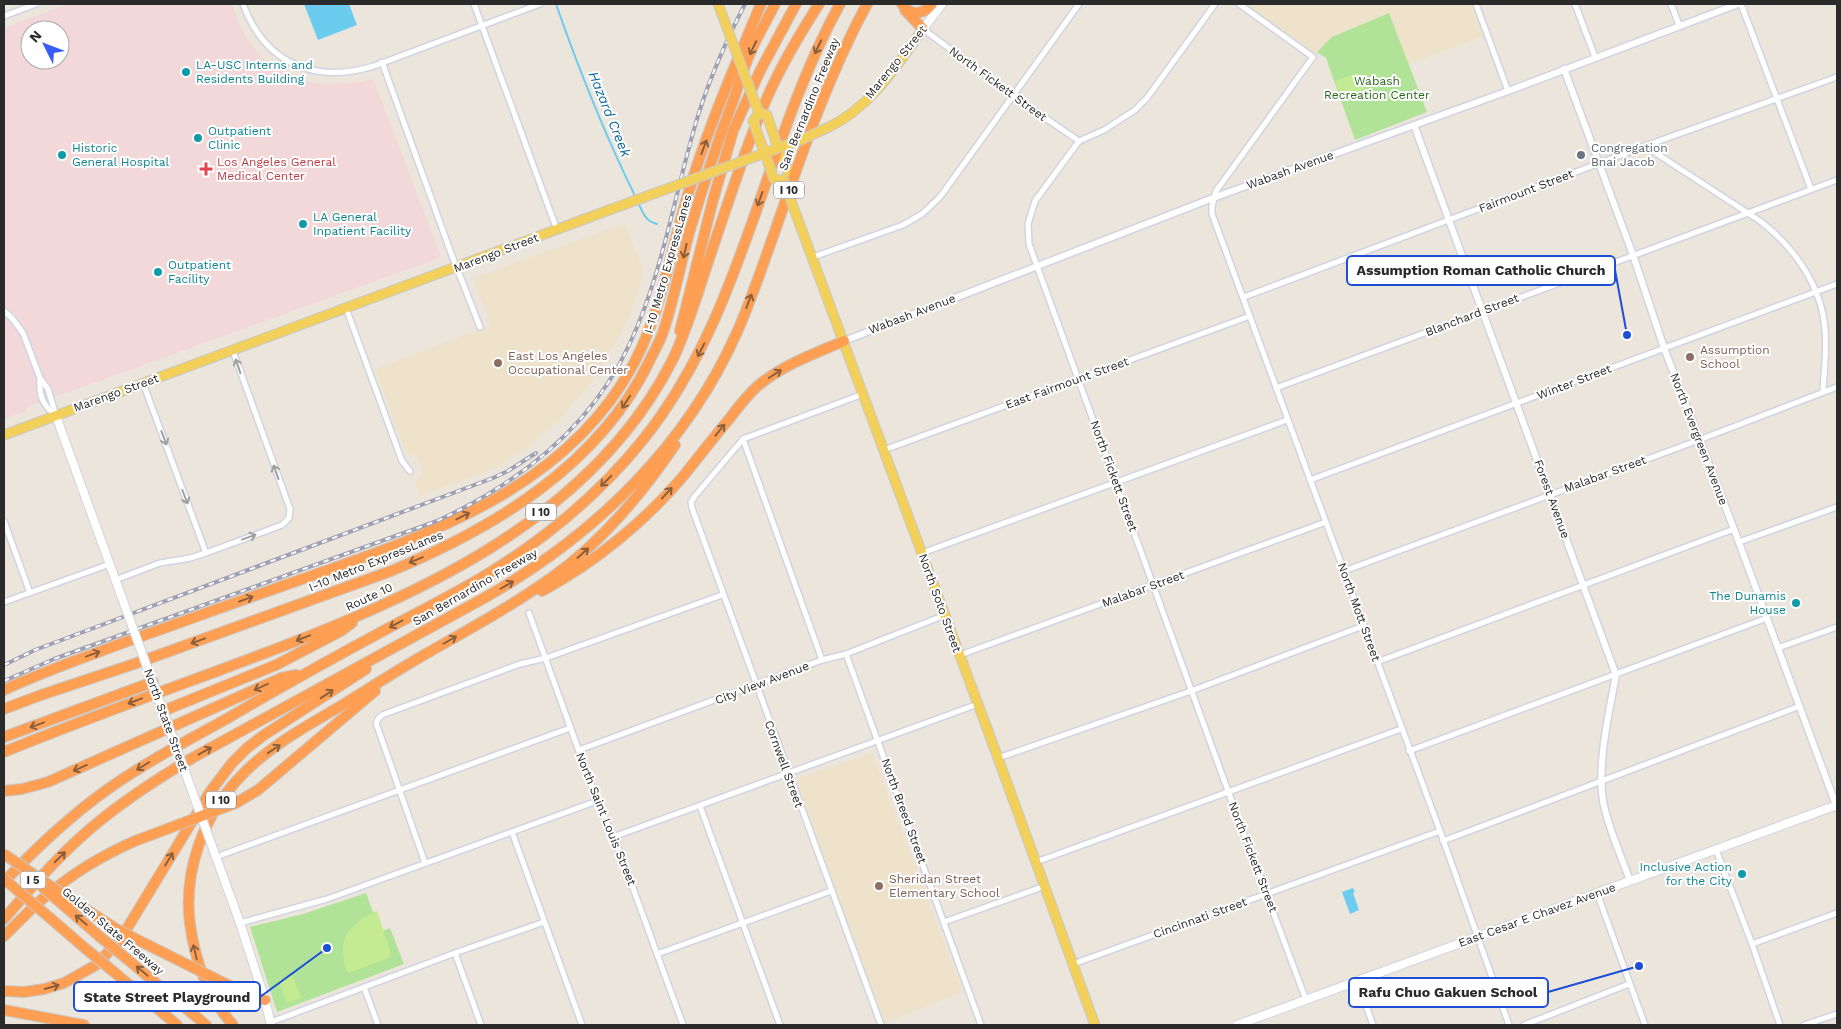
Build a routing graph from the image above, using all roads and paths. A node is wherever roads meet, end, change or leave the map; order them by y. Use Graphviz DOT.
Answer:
graph roads {
  1 [pos="36,4"];
  2 [pos="243,4"];
  3 [pos="474,4"];
  4 [pos="718,4"];
  5 [pos="761,4"];
  6 [pos="774,4"];
  7 [pos="796,4"];
  8 [pos="819,4"];
  9 [pos="840,4"];
  10 [pos="867,4"];
  11 [pos="902,4"];
  12 [pos="932,4"];
  13 [pos="942,4"];
  14 [pos="1079,4"];
  15 [pos="1215,4"];
  16 [pos="1239,4"];
  17 [pos="1476,4"];
  18 [pos="1575,4"];
  19 [pos="1671,4"];
  20 [pos="1739,4"];
  21 [pos="537,5"];
  22 [pos="4,16"];
  23 [pos="1679,25"];
  24 [pos="482,26"];
  25 [pos="923,29"];
  26 [pos="1595,57"];
  27 [pos="382,62"];
  28 [pos="1564,69"];
  29 [pos="1837,77"];
  30 [pos="1508,91"];
  31 [pos="1013,96"];
  32 [pos="1777,99"];
  33 [pos="759,113"];
  34 [pos="1414,125"];
  35 [pos="1079,141"];
  36 [pos="1645,146"];
  37 [pos="778,148"];
  38 [pos="765,153"];
  39 [pos="1599,164"];
  40 [pos="1837,180"];
  41 [pos="784,181"];
  42 [pos="1810,189"];
  43 [pos="1213,198"];
  44 [pos="1748,213"];
  45 [pos="1450,220"];
  46 [pos="557,230"];
  47 [pos="1633,255"];
  48 [pos="813,257"];
  49 [pos="1037,266"];
  50 [pos="458,268"];
  51 [pos="1837,284"];
  52 [pos="1816,292"];
  53 [pos="1244,297"];
  54 [pos="346,308"];
  55 [pos="4,311"];
  56 [pos="1483,311"];
  57 [pos="1250,316"];
  58 [pos="480,327"];
  59 [pos="844,340"];
  60 [pos="1664,348"];
  61 [pos="233,351"];
  62 [pos="673,358"];
  63 [pos="714,377"];
  64 [pos="40,378"];
  65 [pos="1078,379"];
  66 [pos="143,383"];
  67 [pos="1837,387"];
  68 [pos="1276,388"];
  69 [pos="1823,392"];
  70 [pos="864,394"];
  71 [pos="1516,404"];
  72 [pos="56,416"];
  73 [pos="1287,420"];
  74 [pos="4,435"];
  75 [pos="743,439"];
  76 [pos="1699,440"];
  77 [pos="884,450"];
  78 [pos="410,471"];
  79 [pos="1310,480"];
  80 [pos="1116,482"];
  81 [pos="1551,494"];
  82 [pos="1837,507"];
  83 [pos="4,521"];
  84 [pos="1326,522"];
  85 [pos="1734,528"];
  86 [pos="1739,542"];
  87 [pos="206,552"];
  88 [pos="922,553"];
  89 [pos="110,564"];
  90 [pos="1344,571"];
  91 [pos="115,580"];
  92 [pos="1154,584"];
  93 [pos="1583,585"];
  94 [pos="30,593"];
  95 [pos="722,595"];
  96 [pos="4,602"];
  97 [pos="364,613"];
  98 [pos="529,613"];
  99 [pos="945,615"];
  100 [pos="1767,618"];
  101 [pos="485,620"];
  102 [pos="1363,626"];
  103 [pos="1837,627"];
  104 [pos="410,638"];
  105 [pos="1778,648"];
  106 [pos="846,654"];
  107 [pos="960,655"];
  108 [pos="546,658"];
  109 [pos="416,660"];
  110 [pos="822,660"];
  111 [pos="1378,662"];
  112 [pos="307,672"];
  113 [pos="1616,675"];
  114 [pos="152,682"];
  115 [pos="756,686"];
  116 [pos="4,690"];
  117 [pos="1191,691"];
  118 [pos="41,695"];
  119 [pos="978,704"];
  120 [pos="1800,706"];
  121 [pos="4,709"];
  122 [pos="163,711"];
  123 [pos="4,717"];
  124 [pos="570,728"];
  125 [pos="1401,729"];
  126 [pos="4,737"];
  127 [pos="36,739"];
  128 [pos="878,741"];
  129 [pos="4,748"];
  130 [pos="579,750"];
  131 [pos="1410,751"];
  132 [pos="4,752"];
  133 [pos="998,758"];
  134 [pos="788,775"];
  135 [pos="1601,781"];
  136 [pos="1834,787"];
  137 [pos="4,791"];
  138 [pos="400,791"];
  139 [pos="1228,791"];
  140 [pos="597,801"];
  141 [pos="700,806"];
  142 [pos="1837,806"];
  143 [pos="201,816"];
  144 [pos="1440,831"];
  145 [pos="512,832"];
  146 [pos="613,837"];
  147 [pos="1443,841"];
  148 [pos="1716,850"];
  149 [pos="4,854"];
  150 [pos="216,857"];
  151 [pos="1036,862"];
  152 [pos="425,863"];
  153 [pos="4,880"];
  154 [pos="1630,881"];
  155 [pos="1045,886"];
  156 [pos="831,891"];
  157 [pos="1597,893"];
  158 [pos="1267,894"];
  159 [pos="65,901"];
  160 [pos="1837,913"];
  161 [pos="4,919"];
  162 [pos="544,922"];
  163 [pos="944,922"];
  164 [pos="240,923"];
  165 [pos="742,923"];
  166 [pos="4,936"];
  167 [pos="1478,937"];
  168 [pos="1752,944"];
  169 [pos="455,953"];
  170 [pos="657,954"];
  171 [pos="1073,964"];
  172 [pos="1357,981"];
  173 [pos="1630,984"];
  174 [pos="364,987"];
  175 [pos="4,991"];
  176 [pos="265,1000"];
  177 [pos="1306,1000"];
  178 [pos="4,1010"];
  179 [pos="1837,1014"];
  180 [pos="271,1024"];
  181 [pos="84,1025"];
  182 [pos="177,1025"];
  183 [pos="206,1025"];
  184 [pos="233,1025"];
  185 [pos="378,1025"];
  186 [pos="481,1025"];
  187 [pos="582,1025"];
  188 [pos="683,1025"];
  189 [pos="780,1025"];
  190 [pos="881,1025"];
  191 [pos="981,1025"];
  192 [pos="1095,1025"];
  193 [pos="1237,1025"];
  194 [pos="1373,1025"];
  195 [pos="1509,1025"];
  196 [pos="1524,1025"];
  197 [pos="1645,1025"];
  198 [pos="1780,1025"];
  199 [pos="1804,1025"];
  1 -- 22 [label="street"];
  2 -- 27 [label="street"];
  3 -- 24 [label="street"];
  4 -- 33 [label="main road, North Soto Street, bridge"];
  116 -- 5 [label="highway, I-10 Metro ExpressLanes, one-way"];
  6 -- 118 [label="highway, I-10 Metro ExpressLanes, one-way"];
  7 -- 62 [label="highway"];
  8 -- 62 [label="highway, I 10"];
  9 -- 112 [label="highway, San Bernardino Freeway, one-way"];
  63 -- 10 [label="highway, San Bernardino Freeway / I 10, one-way"];
  11 -- 12 [label="highway"];
  11 -- 25 [label="highway"];
  13 -- 25 [label="main road, Marengo Street"];
  14 -- 31 [label="street"];
  15 -- 35 [label="street"];
  16 -- 43 [label="street"];
  17 -- 30 [label="street"];
  18 -- 26 [label="street"];
  19 -- 23 [label="street"];
  20 -- 23 [label="street, Wabash Avenue"];
  20 -- 32 [label="street"];
  21 -- 24 [label="street"];
  23 -- 26 [label="street, Wabash Avenue"];
  24 -- 27 [label="street"];
  24 -- 46 [label="street"];
  25 -- 31 [label="street, North Fickett Street"];
  25 -- 37 [label="main road, Marengo Street, bridge"];
  26 -- 28 [label="street, Wabash Avenue"];
  27 -- 50 [label="street"];
  28 -- 30 [label="street, Wabash Avenue"];
  28 -- 39 [label="street, North Evergreen Avenue"];
  29 -- 32 [label="street, Fairmount Street"];
  30 -- 34 [label="street, Wabash Avenue"];
  31 -- 35 [label="street, North Fickett Street"];
  31 -- 48 [label="street"];
  32 -- 36 [label="street, Fairmount Street"];
  32 -- 42 [label="street"];
  33 -- 37 [label="main road, North Soto Street, bridge"];
  33 -- 38 [label="main road, North Soto Street, bridge"];
  34 -- 43 [label="street, Wabash Avenue"];
  34 -- 45 [label="street, Forest Avenue"];
  35 -- 49 [label="street, North Fickett Street"];
  36 -- 39 [label="street, Fairmount Street"];
  36 -- 44 [label="street"];
  37 -- 38 [label="main road, Marengo Street, bridge"];
  37 -- 41 [label="main road, North Soto Street"];
  38 -- 41 [label="main road, North Soto Street, bridge"];
  38 -- 46 [label="main road, Marengo Street, bridge"];
  39 -- 45 [label="street, Fairmount Street"];
  39 -- 47 [label="street, North Evergreen Avenue"];
  40 -- 42 [label="street, Blanchard Street"];
  41 -- 48 [label="main road, North Soto Street, bridge"];
  42 -- 44 [label="street, Blanchard Street"];
  43 -- 49 [label="street, Wabash Avenue"];
  43 -- 53 [label="street, North Mott Street"];
  44 -- 47 [label="street, Blanchard Street"];
  44 -- 52 [label="street"];
  45 -- 53 [label="street, Fairmount Street"];
  45 -- 56 [label="street, Forest Avenue"];
  46 -- 50 [label="main road, Marengo Street"];
  47 -- 56 [label="street, Blanchard Street"];
  47 -- 60 [label="street, North Evergreen Avenue"];
  48 -- 59 [label="main road, North Soto Street"];
  49 -- 59 [label="street, Wabash Avenue"];
  49 -- 65 [label="street, North Fickett Street"];
  50 -- 54 [label="main road, Marengo Street"];
  50 -- 58 [label="street"];
  51 -- 52 [label="street, Winter Street"];
  52 -- 60 [label="street, Winter Street"];
  52 -- 69 [label="street"];
  53 -- 57 [label="street, North Mott Street"];
  54 -- 61 [label="main road, Marengo Street"];
  54 -- 78 [label="street"];
  55 -- 64 [label="street, North State Street"];
  56 -- 68 [label="street, Blanchard Street"];
  56 -- 71 [label="street, Forest Avenue"];
  57 -- 65 [label="street, East Fairmount Street"];
  57 -- 68 [label="street, North Mott Street"];
  59 -- 70 [label="main road, North Soto Street"];
  101 -- 59 [label="highway, one-way"];
  60 -- 71 [label="street, Winter Street"];
  60 -- 76 [label="street, North Evergreen Avenue"];
  61 -- 66 [label="main road, Marengo Street"];
  87 -- 61 [label="street, one-way"];
  62 -- 97 [label="highway, Route 10 / I 10"];
  101 -- 63 [label="highway, I 10, one-way"];
  104 -- 63 [label="highway, San Bernardino Freeway, one-way"];
  64 -- 72 [label="street, North State Street"];
  64 -- 72 [label="street, North State Street"];
  65 -- 77 [label="street, East Fairmount Street"];
  65 -- 80 [label="street, North Fickett Street"];
  66 -- 72 [label="main road, Marengo Street"];
  66 -- 87 [label="street, one-way"];
  67 -- 69 [label="street, Malabar Street"];
  68 -- 73 [label="street, North Mott Street"];
  69 -- 76 [label="street, Malabar Street"];
  70 -- 75 [label="street"];
  70 -- 77 [label="main road, North Soto Street"];
  71 -- 79 [label="street, Winter Street"];
  71 -- 81 [label="street, Forest Avenue"];
  72 -- 74 [label="main road, Marengo Street"];
  72 -- 89 [label="main road, North State Street"];
  73 -- 79 [label="street, North Mott Street"];
  73 -- 80 [label="street"];
  75 -- 95 [label="street, Cornwell Street"];
  75 -- 110 [label="street"];
  76 -- 81 [label="street, Malabar Street"];
  76 -- 85 [label="street, North Evergreen Avenue"];
  77 -- 88 [label="main road, North Soto Street"];
  79 -- 84 [label="street, North Mott Street"];
  80 -- 88 [label="street"];
  80 -- 92 [label="street, North Fickett Street"];
  81 -- 90 [label="street, Malabar Street"];
  81 -- 93 [label="street, Forest Avenue"];
  82 -- 86 [label="street"];
  83 -- 94 [label="street"];
  84 -- 90 [label="street, North Mott Street"];
  84 -- 92 [label="street, Malabar Street"];
  85 -- 86 [label="street, North Evergreen Avenue"];
  85 -- 93 [label="street"];
  86 -- 100 [label="street, North Evergreen Avenue"];
  87 -- 91 [label="street"];
  88 -- 99 [label="main road, North Soto Street"];
  89 -- 91 [label="main road, North State Street"];
  89 -- 94 [label="street"];
  90 -- 102 [label="street, North Mott Street"];
  91 -- 114 [label="main road, North State Street, bridge"];
  92 -- 107 [label="street, Malabar Street"];
  92 -- 117 [label="street, North Fickett Street"];
  93 -- 111 [label="street"];
  93 -- 113 [label="street, Forest Avenue"];
  94 -- 96 [label="street"];
  95 -- 108 [label="street"];
  95 -- 115 [label="street, Cornwell Street"];
  97 -- 122 [label="highway"];
  97 -- 127 [label="highway, Route 10 / I 10, one-way"];
  98 -- 108 [label="street, North Saint Louis Street"];
  99 -- 106 [label="street, City View Avenue"];
  99 -- 107 [label="main road, North Soto Street"];
  100 -- 105 [label="street, North Evergreen Avenue"];
  100 -- 113 [label="street"];
  109 -- 101 [label="highway, I 10, one-way"];
  102 -- 111 [label="street, North Mott Street"];
  102 -- 117 [label="street"];
  103 -- 105 [label="street"];
  161 -- 104 [label="highway, San Bernardino Freeway, one-way"];
  175 -- 104 [label="highway, one-way"];
  105 -- 120 [label="street, North Evergreen Avenue"];
  106 -- 110 [label="street, City View Avenue"];
  106 -- 128 [label="street, North Breed Street"];
  107 -- 119 [label="main road, North Soto Street"];
  108 -- 124 [label="street, North Saint Louis Street"];
  108 -- 138 [label="street"];
  109 -- 143 [label="highway, bridge"];
  184 -- 109 [label="highway, I 10, one-way"];
  110 -- 115 [label="street, City View Avenue"];
  111 -- 125 [label="street, North Mott Street"];
  112 -- 137 [label="highway, one-way"];
  112 -- 153 [label="highway, San Bernardino Freeway, one-way"];
  113 -- 131 [label="street"];
  113 -- 135 [label="street"];
  114 -- 122 [label="main road, North State Street, bridge"];
  114 -- 126 [label="highway, one-way"];
  115 -- 130 [label="street, City View Avenue"];
  115 -- 134 [label="street, Cornwell Street"];
  117 -- 133 [label="street"];
  117 -- 139 [label="street, North Fickett Street"];
  118 -- 121 [label="highway, I-10 Metro ExpressLanes"];
  118 -- 123 [label="highway"];
  119 -- 128 [label="street"];
  119 -- 133 [label="main road, North Soto Street"];
  120 -- 135 [label="street"];
  120 -- 136 [label="street, North Evergreen Avenue"];
  122 -- 143 [label="main road, North State Street, bridge"];
  124 -- 130 [label="street, North Saint Louis Street"];
  124 -- 138 [label="street"];
  125 -- 131 [label="street, North Mott Street"];
  125 -- 139 [label="street"];
  127 -- 129 [label="highway"];
  127 -- 132 [label="highway, Route 10 / I 10"];
  128 -- 134 [label="street"];
  128 -- 163 [label="street, North Breed Street"];
  130 -- 140 [label="street, North Saint Louis Street"];
  131 -- 144 [label="street, North Mott Street"];
  133 -- 151 [label="main road, North Soto Street"];
  134 -- 141 [label="street"];
  134 -- 156 [label="street, Cornwell Street"];
  135 -- 147 [label="street"];
  135 -- 154 [label="street"];
  136 -- 142 [label="street, North Evergreen Avenue"];
  138 -- 150 [label="street"];
  138 -- 152 [label="street"];
  139 -- 151 [label="street"];
  139 -- 158 [label="street, North Fickett Street"];
  140 -- 145 [label="street"];
  140 -- 146 [label="street, North Saint Louis Street"];
  141 -- 146 [label="street"];
  141 -- 165 [label="street"];
  142 -- 148 [label="main road, East Cesar E Chavez Avenue"];
  143 -- 150 [label="main road, North State Street, bridge"];
  143 -- 166 [label="highway, bridge"];
  144 -- 147 [label="street, North Mott Street"];
  144 -- 158 [label="street, Cincinnati Street"];
  145 -- 152 [label="street"];
  145 -- 162 [label="street"];
  146 -- 170 [label="street, North Saint Louis Street"];
  147 -- 167 [label="street, North Mott Street"];
  148 -- 154 [label="main road, East Cesar E Chavez Avenue"];
  148 -- 168 [label="street"];
  149 -- 159 [label="highway, bridge"];
  150 -- 164 [label="main road, North State Street"];
  151 -- 155 [label="main road, North Soto Street"];
  152 -- 164 [label="street"];
  153 -- 182 [label="highway, I 5, bridge"];
  154 -- 157 [label="main road, East Cesar E Chavez Avenue"];
  155 -- 163 [label="street"];
  155 -- 171 [label="main road, North Soto Street"];
  156 -- 165 [label="street"];
  156 -- 190 [label="street, Cornwell Street"];
  157 -- 167 [label="main road, East Cesar E Chavez Avenue"];
  157 -- 173 [label="street"];
  158 -- 171 [label="street, Cincinnati Street"];
  158 -- 177 [label="street, North Fickett Street"];
  159 -- 176 [label="highway, bridge"];
  183 -- 159 [label="highway, Golden State Freeway, one-way, bridge"];
  160 -- 168 [label="street"];
  162 -- 169 [label="street"];
  162 -- 187 [label="street"];
  163 -- 191 [label="street, North Breed Street"];
  164 -- 176 [label="main road, North State Street"];
  165 -- 170 [label="street"];
  165 -- 189 [label="street"];
  167 -- 172 [label="main road, East Cesar E Chavez Avenue"];
  167 -- 195 [label="street, North Mott Street"];
  168 -- 198 [label="street"];
  169 -- 174 [label="street"];
  169 -- 186 [label="street"];
  170 -- 188 [label="street, North Saint Louis Street"];
  171 -- 192 [label="main road, North Soto Street"];
  172 -- 177 [label="main road, East Cesar E Chavez Avenue"];
  172 -- 194 [label="street"];
  173 -- 196 [label="street"];
  173 -- 197 [label="street"];
  174 -- 180 [label="street"];
  174 -- 185 [label="street"];
  176 -- 180 [label="main road, North State Street"];
  177 -- 193 [label="main road, East Cesar E Chavez Avenue"];
  178 -- 181 [label="highway"];
  179 -- 199 [label="street"];
}
